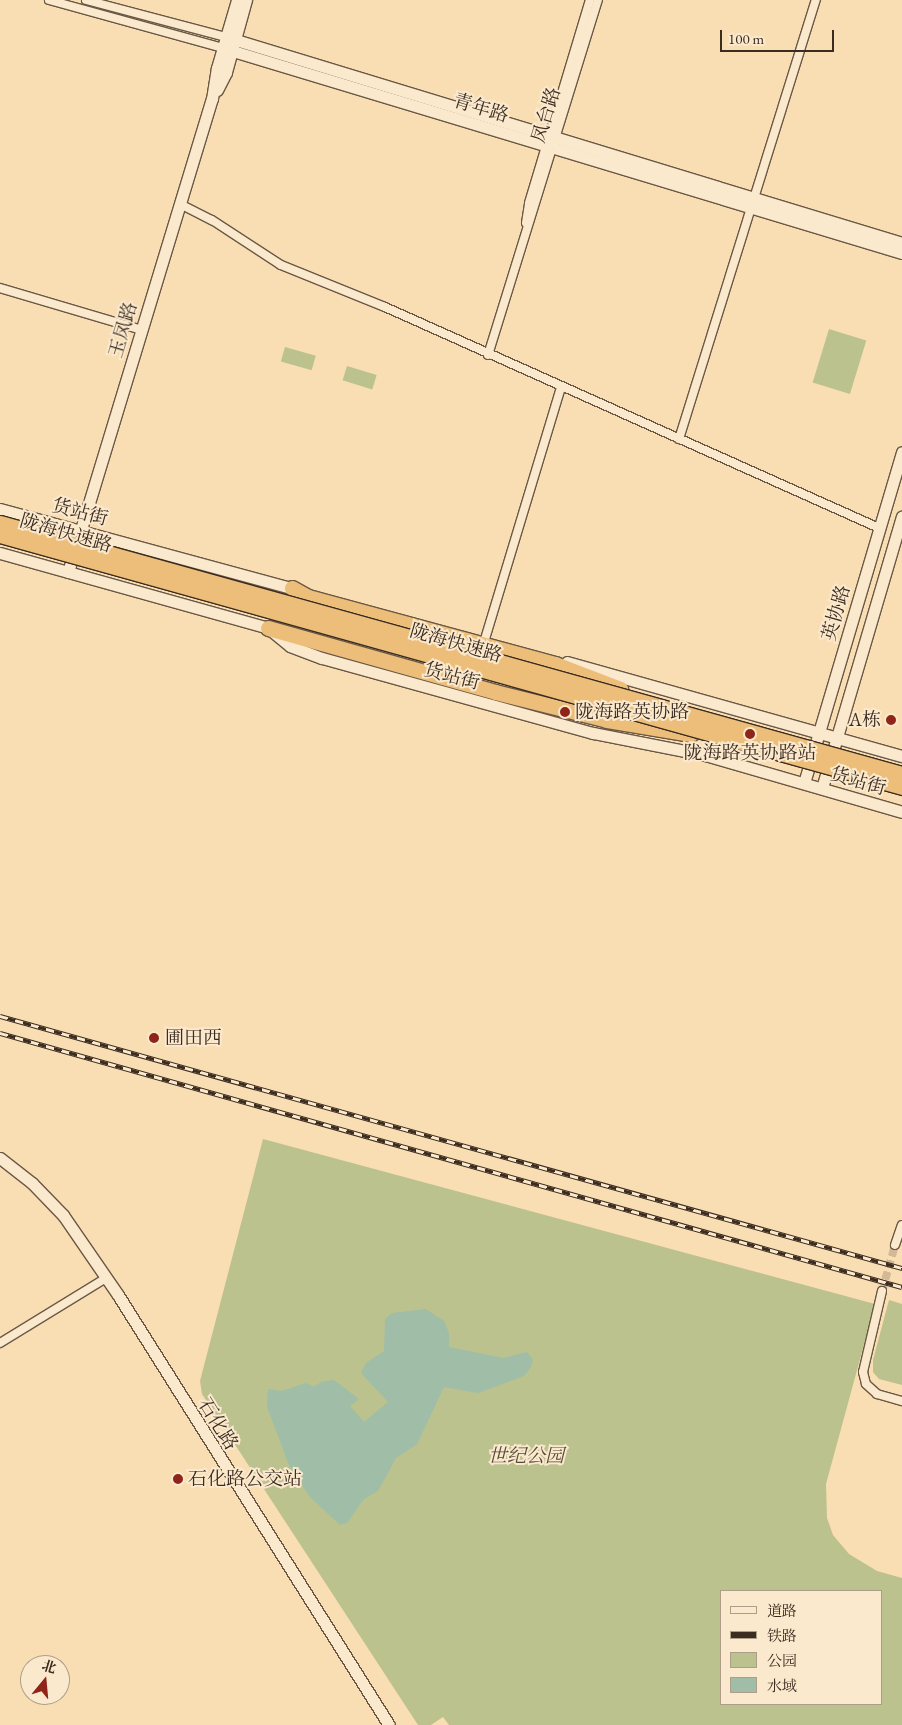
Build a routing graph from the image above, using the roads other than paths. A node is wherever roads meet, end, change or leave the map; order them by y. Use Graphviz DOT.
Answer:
graph roads {
  1 [pos="49,0"];
  2 [pos="86,0"];
  3 [pos="237,0"];
  4 [pos="246,0"];
  5 [pos="590,0"];
  6 [pos="598,0"];
  7 [pos="816,0"];
  8 [pos="229,44"];
  9 [pos="551,143"];
  10 [pos="180,204"];
  11 [pos="753,204"];
  12 [pos="902,243"];
  13 [pos="902,253"];
  14 [pos="0,288"];
  15 [pos="142,330"];
  16 [pos="488,355"];
  17 [pos="561,388"];
  18 [pos="678,439"];
  19 [pos="902,452"];
  20 [pos="0,509"];
  21 [pos="902,517"];
  22 [pos="0,523"];
  23 [pos="878,528"];
  24 [pos="81,530"];
  25 [pos="900,534"];
  26 [pos="0,535"];
  27 [pos="0,553"];
  28 [pos="68,572"];
  29 [pos="292,588"];
  30 [pos="268,628"];
  31 [pos="485,638"];
  32 [pos="678,710"];
  33 [pos="819,732"];
  34 [pos="838,737"];
  35 [pos="740,742"];
  36 [pos="902,756"];
  37 [pos="902,774"];
  38 [pos="804,783"];
  39 [pos="822,788"];
  40 [pos="902,788"];
  41 [pos="902,812"];
  42 [pos="0,1158"];
  43 [pos="902,1225"];
  44 [pos="895,1245"];
  45 [pos="106,1278"];
  46 [pos="882,1291"];
  47 [pos="0,1343"];
  48 [pos="902,1401"];
  49 [pos="389,1725"];
  1 -- 8 [label="street, 青年路"];
  2 -- 8 [label="street, 青年路"];
  3 -- 8 [label="street, 玉凤路"];
  4 -- 8 [label="street, 玉凤路"];
  5 -- 9 [label="street, 凤台路"];
  6 -- 9 [label="street, 凤台路"];
  7 -- 11 [label="street"];
  8 -- 9 [label="street, 青年路"];
  8 -- 10 [label="street, 玉凤路"];
  9 -- 11 [label="street, 青年路"];
  9 -- 16 [label="street, 凤台路"];
  10 -- 15 [label="street, 玉凤路"];
  10 -- 16 [label="street"];
  11 -- 12 [label="street, 青年路"];
  11 -- 13 [label="street, 青年路"];
  11 -- 18 [label="street"];
  14 -- 15 [label="street"];
  15 -- 24 [label="street, 玉凤路"];
  16 -- 17 [label="street"];
  17 -- 18 [label="street"];
  17 -- 31 [label="street"];
  18 -- 23 [label="street"];
  19 -- 23 [label="street, 英协路"];
  20 -- 24 [label="street, 货站街"];
  21 -- 25 [label="street, 英协路"];
  22 -- 32 [label="highway, 陇海快速路, bridge"];
  23 -- 33 [label="street, 英协路"];
  24 -- 28 [label="street, 玉凤路"];
  24 -- 29 [label="street, 货站街"];
  25 -- 34 [label="street, 英协路"];
  26 -- 35 [label="highway, 陇海快速路, bridge"];
  27 -- 28 [label="street, 货站街"];
  28 -- 30 [label="street, 货站街"];
  29 -- 31 [label="street, 货站街"];
  29 -- 32 [label="highway, bridge"];
  30 -- 35 [label="highway, bridge"];
  30 -- 38 [label="street, 货站街"];
  31 -- 33 [label="street, 货站街"];
  32 -- 37 [label="highway, 陇海快速路, bridge"];
  33 -- 34 [label="street, 货站街"];
  33 -- 38 [label="street, 英协路"];
  34 -- 36 [label="street, 货站街"];
  34 -- 39 [label="street, 英协路"];
  35 -- 40 [label="highway, 陇海快速路, bridge"];
  38 -- 39 [label="street, 货站街"];
  39 -- 41 [label="street, 货站街"];
  42 -- 45 [label="street, 石化路"];
  43 -- 44 [label="street"];
  45 -- 47 [label="street"];
  45 -- 49 [label="street, 石化路"];
  46 -- 48 [label="street"];
}
